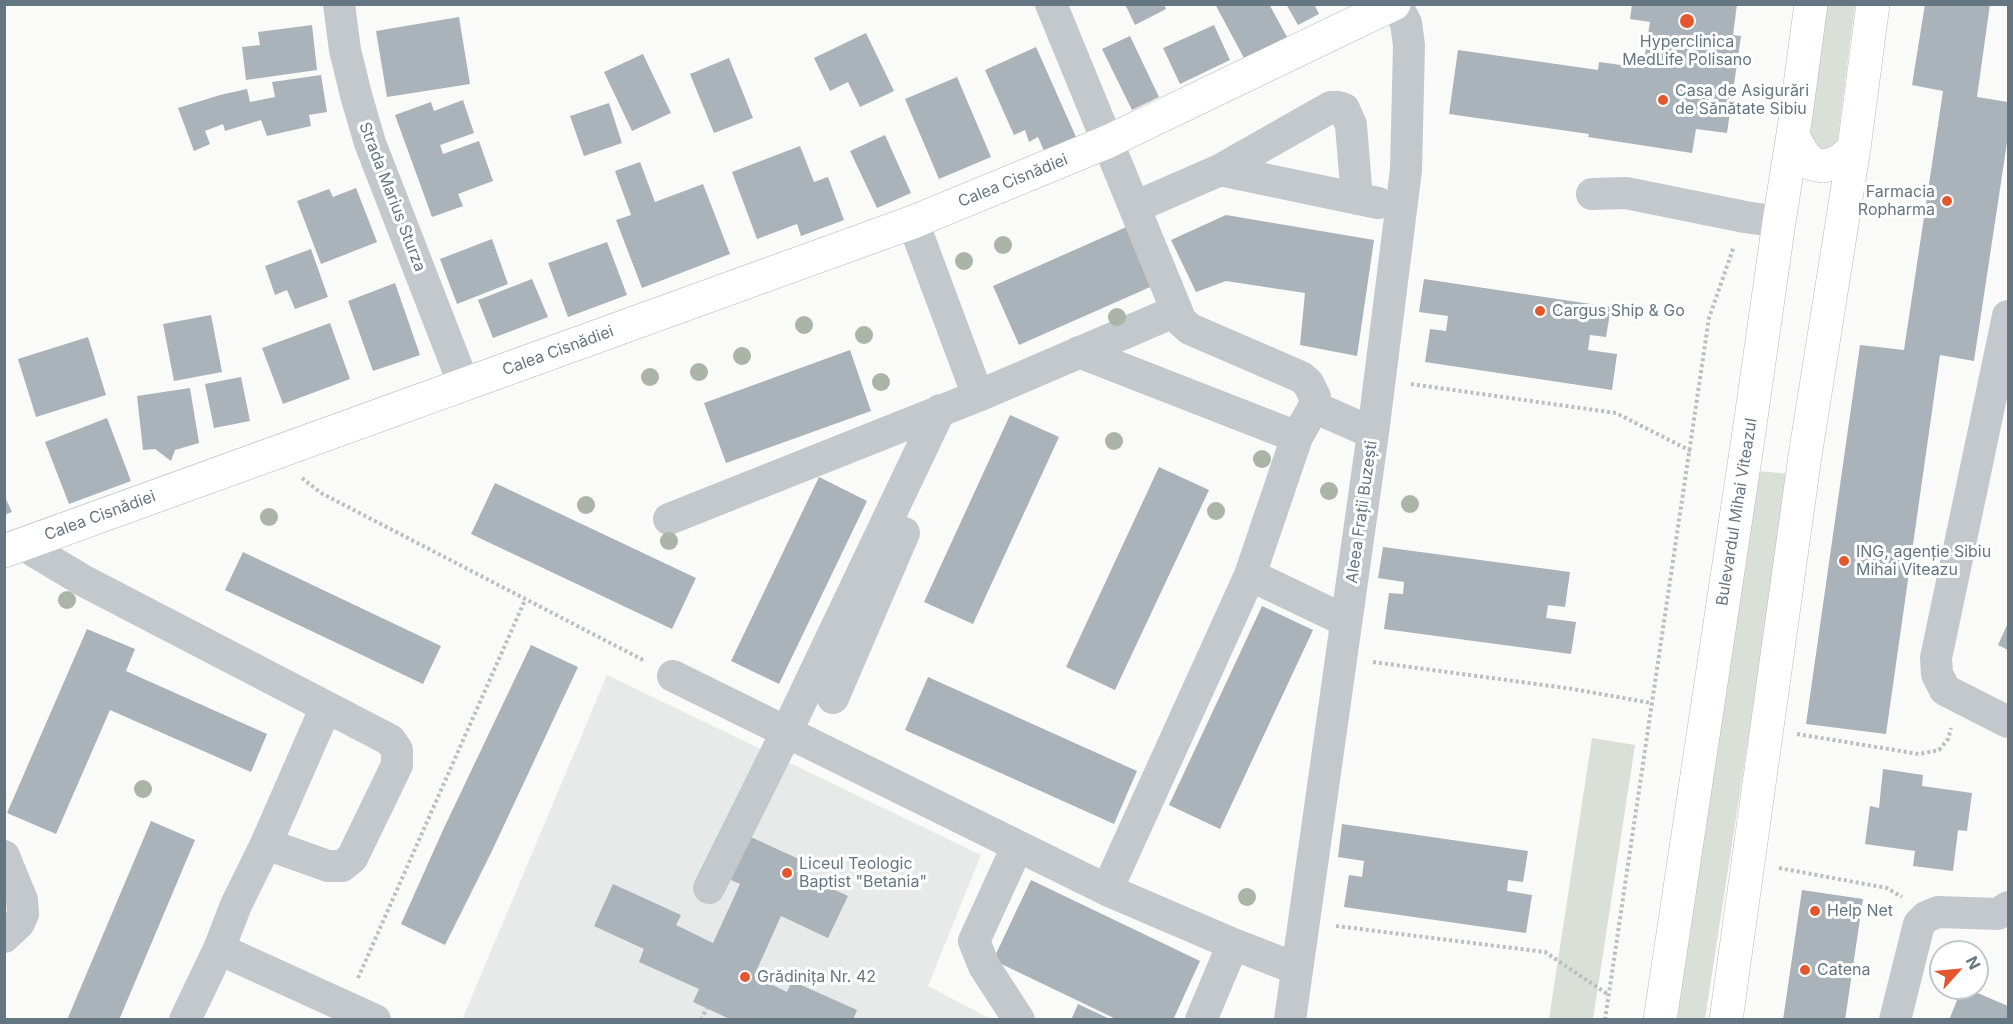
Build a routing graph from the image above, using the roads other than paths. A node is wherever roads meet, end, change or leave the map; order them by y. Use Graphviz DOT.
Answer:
graph roads {
  1 [pos="339,4"];
  2 [pos="1051,4"];
  3 [pos="1395,4"];
  4 [pos="1811,4"];
  5 [pos="1873,4"];
  6 [pos="1793,136"];
  7 [pos="1107,142"];
  8 [pos="1854,148"];
  9 [pos="1220,170"];
  10 [pos="1592,194"];
  11 [pos="1357,199"];
  12 [pos="1135,207"];
  13 [pos="1401,207"];
  14 [pos="913,222"];
  15 [pos="1779,222"];
  16 [pos="1176,311"];
  17 [pos="2008,316"];
  18 [pos="1079,352"];
  19 [pos="2004,365"];
  20 [pos="464,385"];
  21 [pos="959,403"];
  22 [pos="1314,407"];
  23 [pos="1372,433"];
  24 [pos="1297,437"];
  25 [pos="669,519"];
  26 [pos="14,547"];
  27 [pos="1250,574"];
  28 [pos="1346,621"];
  29 [pos="673,675"];
  30 [pos="833,698"];
  31 [pos="326,707"];
  32 [pos="2008,722"];
  33 [pos="786,733"];
  34 [pos="266,844"];
  35 [pos="1017,847"];
  36 [pos="4,855"];
  37 [pos="709,888"];
  38 [pos="1107,890"];
  39 [pos="2008,909"];
  40 [pos="4,937"];
  41 [pos="1233,944"];
  42 [pos="219,949"];
  43 [pos="1297,969"];
  44 [pos="185,1020"];
  45 [pos="375,1020"];
  46 [pos="1019,1020"];
  47 [pos="1201,1020"];
  48 [pos="1290,1020"];
  49 [pos="1660,1020"];
  50 [pos="1726,1020"];
  51 [pos="1896,1020"];
  1 -- 20 [label="street, Strada Marius Sturza"];
  2 -- 7 [label="street"];
  3 -- 7 [label="main road, Calea Cisnădiei"];
  3 -- 13 [label="street, Aleea Frații Buzești"];
  4 -- 6 [label="main road, Bulevardul Mihai Viteazul"];
  5 -- 8 [label="main road"];
  6 -- 8 [label="main road"];
  6 -- 15 [label="main road, Bulevardul Mihai Viteazul"];
  7 -- 12 [label="street"];
  7 -- 14 [label="main road, Calea Cisnădiei"];
  8 -- 50 [label="main road"];
  9 -- 11 [label="street"];
  9 -- 11 [label="street"];
  9 -- 12 [label="street"];
  10 -- 15 [label="street"];
  11 -- 13 [label="street"];
  12 -- 16 [label="street"];
  13 -- 23 [label="street, Aleea Frații Buzești"];
  14 -- 20 [label="main road, Calea Cisnădiei"];
  14 -- 21 [label="street"];
  15 -- 49 [label="main road, Bulevardul Mihai Viteazul"];
  16 -- 18 [label="street"];
  16 -- 22 [label="street"];
  17 -- 19 [label="street"];
  18 -- 21 [label="street"];
  18 -- 24 [label="street"];
  19 -- 32 [label="street"];
  20 -- 26 [label="main road, Calea Cisnădiei"];
  21 -- 25 [label="street"];
  21 -- 30 [label="street"];
  21 -- 33 [label="street"];
  22 -- 23 [label="street"];
  22 -- 24 [label="street"];
  23 -- 28 [label="street, Aleea Frații Buzești"];
  24 -- 27 [label="street"];
  26 -- 31 [label="street"];
  27 -- 28 [label="street"];
  27 -- 38 [label="street"];
  28 -- 43 [label="street, Aleea Frații Buzești"];
  29 -- 33 [label="street"];
  31 -- 34 [label="street"];
  31 -- 34 [label="street"];
  33 -- 35 [label="street"];
  33 -- 37 [label="street"];
  34 -- 42 [label="street"];
  35 -- 38 [label="street"];
  35 -- 46 [label="street"];
  36 -- 40 [label="street"];
  38 -- 41 [label="street"];
  39 -- 51 [label="street"];
  41 -- 43 [label="street"];
  41 -- 47 [label="street"];
  42 -- 44 [label="street"];
  42 -- 45 [label="street"];
  43 -- 48 [label="street, Aleea Frații Buzești"];
}
